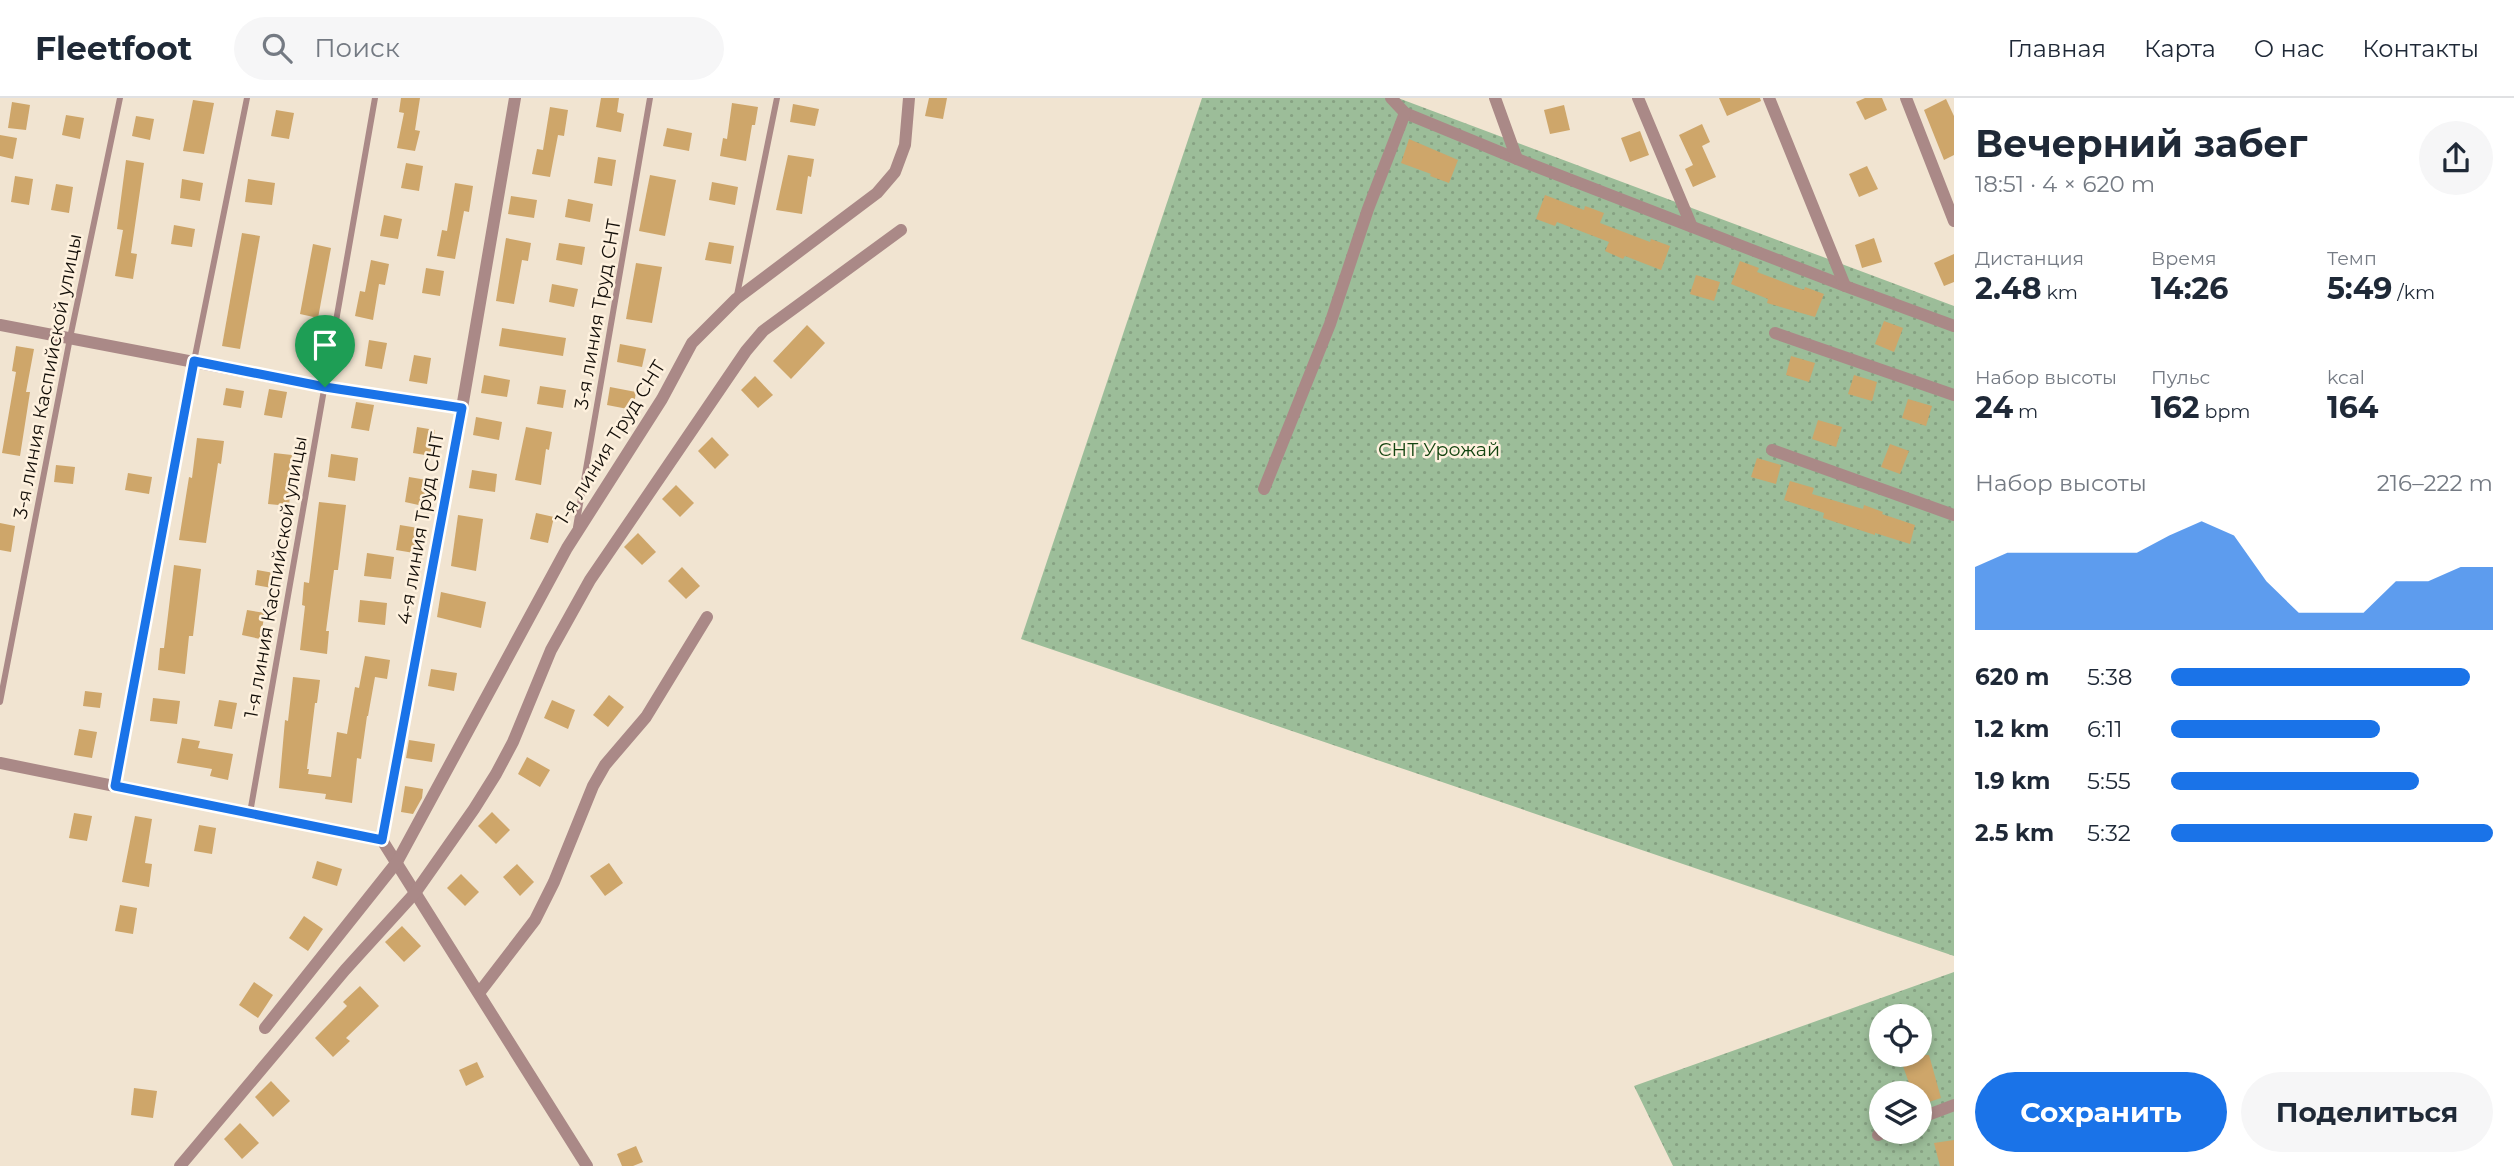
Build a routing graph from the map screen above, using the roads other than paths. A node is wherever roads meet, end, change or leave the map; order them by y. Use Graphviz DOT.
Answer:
graph roads {
  1 [pos="120,98"];
  2 [pos="247,98"];
  3 [pos="375,98"];
  4 [pos="515,98"];
  5 [pos="650,98"];
  6 [pos="777,98"];
  7 [pos="909,98"];
  8 [pos="1391,98"];
  9 [pos="1495,98"];
  10 [pos="1638,98"];
  11 [pos="1769,98"];
  12 [pos="1906,98"];
  13 [pos="1405,113"];
  14 [pos="1517,159"];
  15 [pos="1954,220"];
  16 [pos="1692,227"];
  17 [pos="901,230"];
  18 [pos="1845,286"];
  19 [pos="737,299"];
  20 [pos="0,325"];
  21 [pos="1954,326"];
  22 [pos="1775,333"];
  23 [pos="69,338"];
  24 [pos="194,361"];
  25 [pos="325,387"];
  26 [pos="1954,395"];
  27 [pos="462,408"];
  28 [pos="1772,450"];
  29 [pos="1265,489"];
  30 [pos="1954,514"];
  31 [pos="575,536"];
  32 [pos="707,617"];
  33 [pos="0,702"];
  34 [pos="0,763"];
  35 [pos="115,786"];
  36 [pos="250,814"];
  37 [pos="382,840"];
  38 [pos="397,862"];
  39 [pos="415,893"];
  40 [pos="479,993"];
  41 [pos="265,1028"];
  42 [pos="1954,1105"];
  43 [pos="1932,1113"];
  44 [pos="180,1166"];
  45 [pos="587,1166"];
  1 -- 23 [label="lane, 3-я линия Каспийской улицы"];
  2 -- 24 [label="lane"];
  3 -- 25 [label="lane, 1-я линия Каспийской улицы"];
  4 -- 27 [label="street, 4-я линия Труд СНТ"];
  5 -- 31 [label="lane, 3-я линия Труд СНТ"];
  6 -- 19 [label="lane"];
  7 -- 19 [label="street, 1-я линия Труд СНТ"];
  8 -- 13 [label="street"];
  9 -- 14 [label="street"];
  10 -- 16 [label="street"];
  11 -- 18 [label="street"];
  12 -- 15 [label="street"];
  13 -- 14 [label="street"];
  13 -- 29 [label="street"];
  14 -- 16 [label="street"];
  16 -- 18 [label="street"];
  17 -- 39 [label="street"];
  18 -- 21 [label="street"];
  19 -- 31 [label="street, 1-я линия Труд СНТ"];
  20 -- 23 [label="street"];
  22 -- 26 [label="street"];
  23 -- 24 [label="street"];
  23 -- 33 [label="lane, 3-я линия Каспийской улицы"];
  24 -- 25 [label="street"];
  24 -- 35 [label="lane"];
  25 -- 27 [label="street"];
  25 -- 36 [label="lane, 1-я линия Каспийской улицы"];
  27 -- 37 [label="street, 4-я линия Труд СНТ"];
  28 -- 30 [label="street"];
  31 -- 38 [label="street, 1-я линия Труд СНТ"];
  32 -- 40 [label="street"];
  34 -- 35 [label="street"];
  35 -- 36 [label="street"];
  36 -- 37 [label="street"];
  37 -- 38 [label="street"];
  38 -- 39 [label="street"];
  38 -- 41 [label="street, 1-я линия Труд СНТ"];
  39 -- 40 [label="street"];
  39 -- 44 [label="street"];
  40 -- 45 [label="street"];
  42 -- 43 [label="street"];
}
